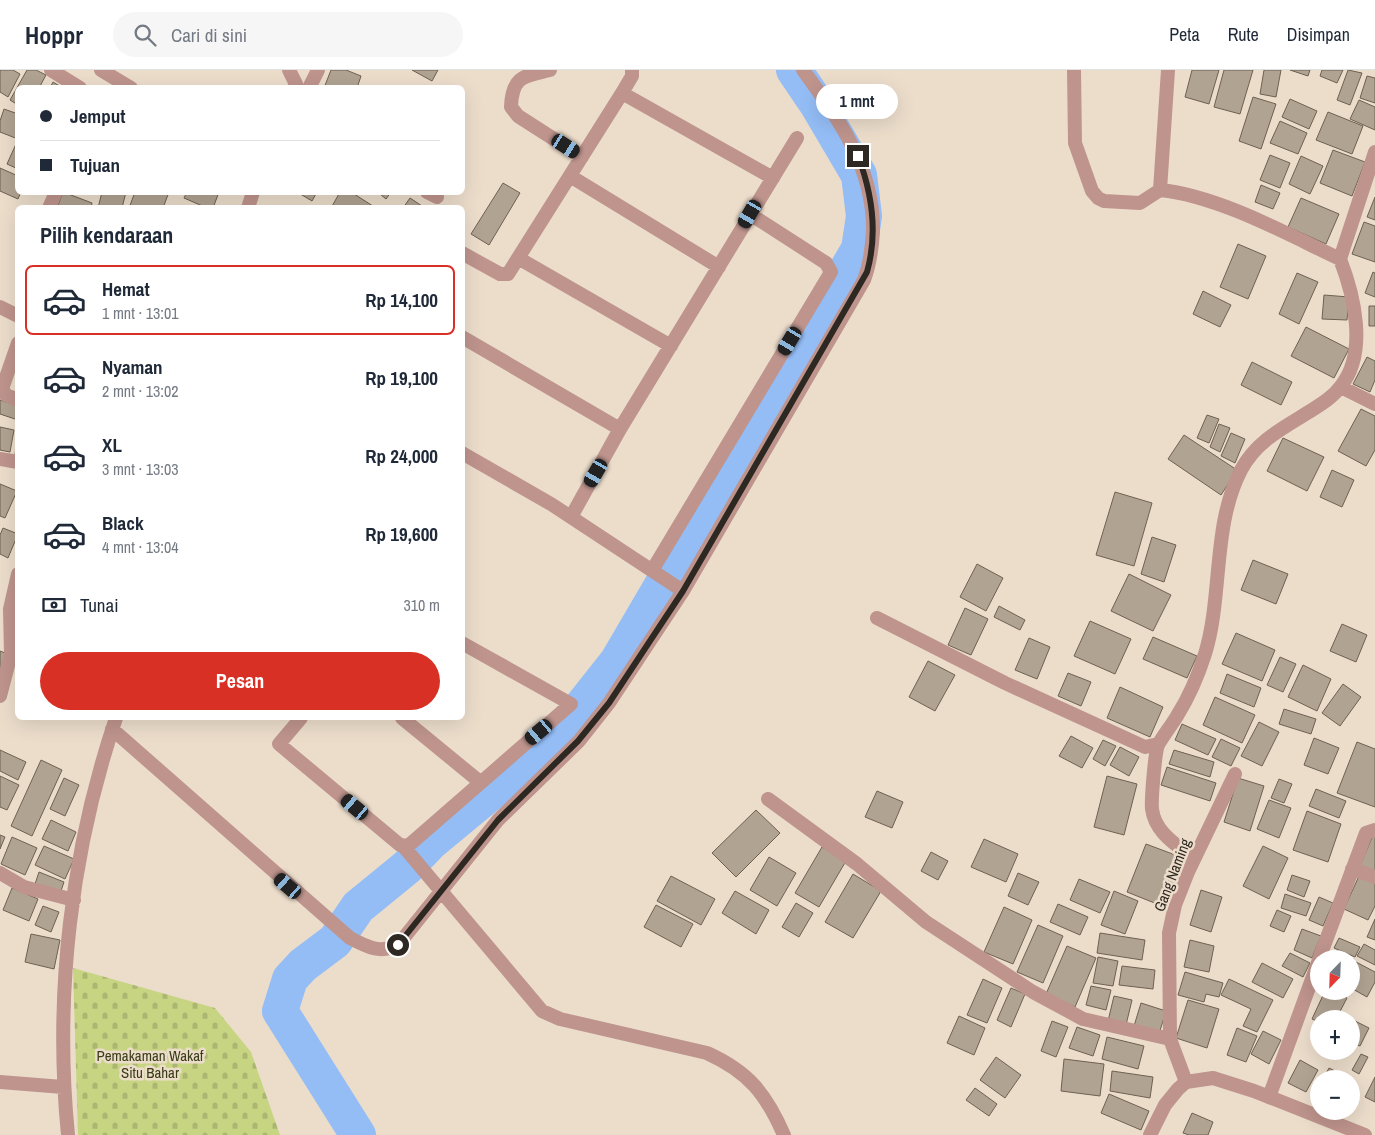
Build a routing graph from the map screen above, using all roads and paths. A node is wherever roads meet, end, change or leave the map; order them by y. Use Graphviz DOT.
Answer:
graph roads {
  1 [pos="51,70"];
  2 [pos="101,70"];
  3 [pos="289,70"];
  4 [pos="318,70"];
  5 [pos="550,70"];
  6 [pos="632,70"];
  7 [pos="803,70"];
  8 [pos="1074,70"];
  9 [pos="1168,70"];
  10 [pos="75,85"];
  11 [pos="126,85"];
  12 [pos="296,85"];
  13 [pos="310,85"];
  14 [pos="622,93"];
  15 [pos="797,138"];
  16 [pos="1375,152"];
  17 [pos="582,157"];
  18 [pos="570,176"];
  19 [pos="773,178"];
  20 [pos="1160,190"];
  21 [pos="750,214"];
  22 [pos="465,255"];
  23 [pos="518,258"];
  24 [pos="1340,259"];
  25 [pos="719,266"];
  26 [pos="0,307"];
  27 [pos="15,314"];
  28 [pos="465,339"];
  29 [pos="671,346"];
  30 [pos="15,351"];
  31 [pos="1341,387"];
  32 [pos="15,399"];
  33 [pos="1375,404"];
  34 [pos="620,429"];
  35 [pos="465,455"];
  36 [pos="0,459"];
  37 [pos="15,462"];
  38 [pos="571,516"];
  39 [pos="668,580"];
  40 [pos="15,587"];
  41 [pos="877,618"];
  42 [pos="5,627"];
  43 [pos="465,645"];
  44 [pos="12,673"];
  45 [pos="0,696"];
  46 [pos="299,720"];
  47 [pos="404,720"];
  48 [pos="114,724"];
  49 [pos="1158,744"];
  50 [pos="1235,774"];
  51 [pos="480,782"];
  52 [pos="768,799"];
  53 [pos="1375,830"];
  54 [pos="404,847"];
  55 [pos="1194,859"];
  56 [pos="1352,869"];
  57 [pos="0,873"];
  58 [pos="1375,877"];
  59 [pos="443,891"];
  60 [pos="74,900"];
  61 [pos="1322,950"];
  62 [pos="1310,984"];
  63 [pos="1170,1039"];
  64 [pos="0,1082"];
  65 [pos="1186,1082"];
  66 [pos="63,1088"];
  67 [pos="1269,1097"];
  68 [pos="68,1135"];
  69 [pos="784,1135"];
  70 [pos="1150,1135"];
  71 [pos="1365,1135"];
  1 -- 10 [label="street"];
  2 -- 11 [label="street"];
  3 -- 12 [label="street"];
  4 -- 13 [label="street"];
  5 -- 17 [label="street"];
  6 -- 14 [label="street"];
  7 -- 39 [label="street"];
  8 -- 20 [label="street"];
  9 -- 20 [label="street"];
  14 -- 17 [label="street"];
  14 -- 19 [label="street"];
  15 -- 19 [label="street"];
  16 -- 24 [label="street"];
  17 -- 18 [label="street"];
  18 -- 23 [label="street"];
  18 -- 25 [label="street"];
  19 -- 21 [label="street"];
  20 -- 24 [label="street"];
  21 -- 25 [label="street"];
  21 -- 39 [label="street"];
  22 -- 23 [label="street"];
  23 -- 29 [label="street"];
  24 -- 31 [label="street"];
  25 -- 29 [label="street"];
  26 -- 27 [label="street"];
  28 -- 34 [label="street"];
  29 -- 34 [label="street"];
  30 -- 32 [label="street"];
  31 -- 33 [label="street"];
  31 -- 49 [label="street"];
  34 -- 38 [label="street"];
  35 -- 38 [label="street"];
  36 -- 37 [label="street"];
  38 -- 39 [label="street"];
  39 -- 59 [label="street"];
  40 -- 42 [label="street"];
  41 -- 49 [label="street"];
  42 -- 44 [label="street"];
  43 -- 51 [label="street"];
  44 -- 45 [label="street"];
  46 -- 54 [label="street"];
  47 -- 51 [label="street"];
  48 -- 59 [label="street"];
  48 -- 60 [label="street"];
  49 -- 55 [label="street"];
  50 -- 55 [label="street, Gang Naming"];
  51 -- 54 [label="street"];
  52 -- 63 [label="street"];
  53 -- 56 [label="street"];
  54 -- 59 [label="street"];
  55 -- 63 [label="street, Gang Naming"];
  56 -- 58 [label="street"];
  56 -- 61 [label="street"];
  57 -- 60 [label="street"];
  59 -- 69 [label="street"];
  60 -- 66 [label="street"];
  62 -- 67 [label="street"];
  63 -- 65 [label="street, Gang Naming"];
  64 -- 66 [label="street"];
  65 -- 67 [label="street"];
  65 -- 70 [label="street"];
  66 -- 68 [label="street"];
  67 -- 71 [label="street"];
}
